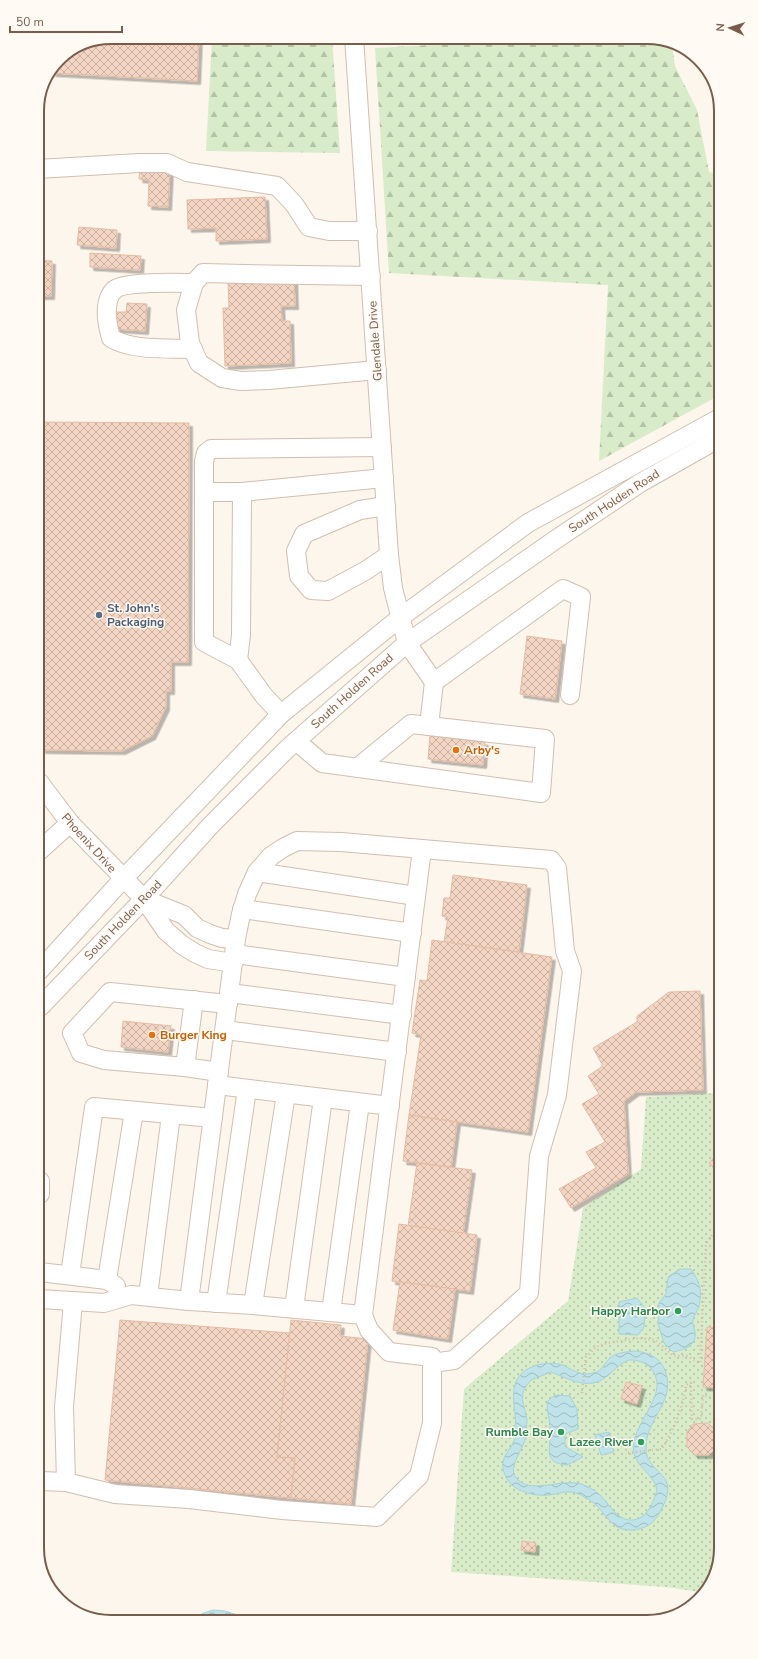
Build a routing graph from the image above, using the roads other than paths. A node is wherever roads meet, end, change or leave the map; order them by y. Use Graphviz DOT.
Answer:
graph roads {
  1 [pos="355,44"];
  2 [pos="44,169"];
  3 [pos="368,231"];
  4 [pos="370,276"];
  5 [pos="194,283"];
  6 [pos="193,349"];
  7 [pos="377,370"];
  8 [pos="714,421"];
  9 [pos="714,441"];
  10 [pos="382,447"];
  11 [pos="384,478"];
  12 [pos="204,492"];
  13 [pos="242,492"];
  14 [pos="386,506"];
  15 [pos="389,555"];
  16 [pos="401,617"];
  17 [pos="407,643"];
  18 [pos="238,660"];
  19 [pos="434,682"];
  20 [pos="570,695"];
  21 [pos="281,714"];
  22 [pos="429,726"];
  23 [pos="296,741"];
  24 [pos="357,768"];
  25 [pos="44,791"];
  26 [pos="70,823"];
  27 [pos="44,846"];
  28 [pos="422,849"];
  29 [pos="258,872"];
  30 [pos="123,879"];
  31 [pos="416,896"];
  32 [pos="144,899"];
  33 [pos="242,909"];
  34 [pos="412,933"];
  35 [pos="235,952"];
  36 [pos="44,966"];
  37 [pos="406,976"];
  38 [pos="229,998"];
  39 [pos="194,1000"];
  40 [pos="44,1003"];
  41 [pos="402,1015"];
  42 [pos="225,1030"];
  43 [pos="397,1052"];
  44 [pos="185,1067"];
  45 [pos="218,1079"];
  46 [pos="247,1089"];
  47 [pos="286,1094"];
  48 [pos="323,1098"];
  49 [pos="360,1103"];
  50 [pos="390,1106"];
  51 [pos="134,1111"];
  52 [pos="172,1114"];
  53 [pos="213,1118"];
  54 [pos="44,1272"];
  55 [pos="70,1275"];
  56 [pos="107,1280"];
  57 [pos="139,1295"];
  58 [pos="44,1299"];
  59 [pos="188,1301"];
  60 [pos="73,1302"];
  61 [pos="216,1302"];
  62 [pos="253,1305"];
  63 [pos="294,1308"];
  64 [pos="331,1312"];
  65 [pos="363,1315"];
  66 [pos="432,1363"];
  67 [pos="44,1481"];
  68 [pos="66,1482"];
  1 -- 3 [label="street, Glendale Drive"];
  2 -- 3 [label="street"];
  3 -- 4 [label="street, Glendale Drive"];
  4 -- 5 [label="street"];
  4 -- 7 [label="street, Glendale Drive"];
  5 -- 6 [label="street"];
  5 -- 6 [label="street"];
  6 -- 7 [label="street"];
  7 -- 10 [label="street, Glendale Drive"];
  8 -- 16 [label="street, South Holden Road"];
  9 -- 17 [label="street, South Holden Road"];
  10 -- 11 [label="street, Glendale Drive"];
  10 -- 12 [label="street"];
  11 -- 13 [label="street"];
  11 -- 14 [label="street, Glendale Drive"];
  12 -- 13 [label="street"];
  12 -- 18 [label="street"];
  13 -- 18 [label="street"];
  14 -- 15 [label="street, Glendale Drive"];
  14 -- 15 [label="street"];
  15 -- 16 [label="street, Glendale Drive"];
  16 -- 17 [label="street, Glendale Drive"];
  16 -- 21 [label="street, South Holden Road"];
  17 -- 19 [label="street"];
  17 -- 23 [label="street, South Holden Road"];
  18 -- 21 [label="street"];
  19 -- 20 [label="street"];
  19 -- 22 [label="street"];
  21 -- 30 [label="street, South Holden Road"];
  22 -- 24 [label="street"];
  22 -- 24 [label="street"];
  23 -- 24 [label="street"];
  23 -- 32 [label="street, South Holden Road"];
  25 -- 26 [label="street, Phoenix Drive"];
  26 -- 27 [label="street"];
  26 -- 30 [label="street, Phoenix Drive"];
  28 -- 29 [label="street"];
  28 -- 31 [label="street"];
  28 -- 66 [label="street"];
  29 -- 31 [label="street"];
  29 -- 33 [label="street"];
  30 -- 32 [label="street, Phoenix Drive"];
  30 -- 36 [label="street, South Holden Road"];
  31 -- 34 [label="street"];
  32 -- 35 [label="street"];
  32 -- 35 [label="street"];
  32 -- 40 [label="street, South Holden Road"];
  33 -- 34 [label="street"];
  33 -- 35 [label="street"];
  34 -- 37 [label="street"];
  35 -- 37 [label="street"];
  35 -- 38 [label="street"];
  37 -- 41 [label="street"];
  38 -- 39 [label="street"];
  38 -- 41 [label="street"];
  38 -- 42 [label="street"];
  39 -- 44 [label="street"];
  39 -- 44 [label="street"];
  41 -- 43 [label="street"];
  42 -- 43 [label="street"];
  42 -- 45 [label="street"];
  43 -- 50 [label="street"];
  44 -- 45 [label="street"];
  45 -- 46 [label="street"];
  45 -- 53 [label="street"];
  46 -- 47 [label="street"];
  46 -- 61 [label="street"];
  47 -- 48 [label="street"];
  47 -- 62 [label="street"];
  48 -- 49 [label="street"];
  48 -- 63 [label="street"];
  49 -- 50 [label="street"];
  49 -- 64 [label="street"];
  50 -- 65 [label="street"];
  51 -- 52 [label="street"];
  51 -- 55 [label="street"];
  51 -- 56 [label="street"];
  52 -- 53 [label="street"];
  52 -- 57 [label="street"];
  53 -- 59 [label="street"];
  54 -- 55 [label="street"];
  55 -- 56 [label="street"];
  56 -- 57 [label="street"];
  57 -- 59 [label="street"];
  57 -- 60 [label="street"];
  58 -- 60 [label="street"];
  59 -- 61 [label="street"];
  60 -- 68 [label="street"];
  61 -- 62 [label="street"];
  62 -- 63 [label="street"];
  63 -- 64 [label="street"];
  64 -- 65 [label="street"];
  65 -- 66 [label="street"];
  66 -- 68 [label="street"];
  67 -- 68 [label="street"];
}
